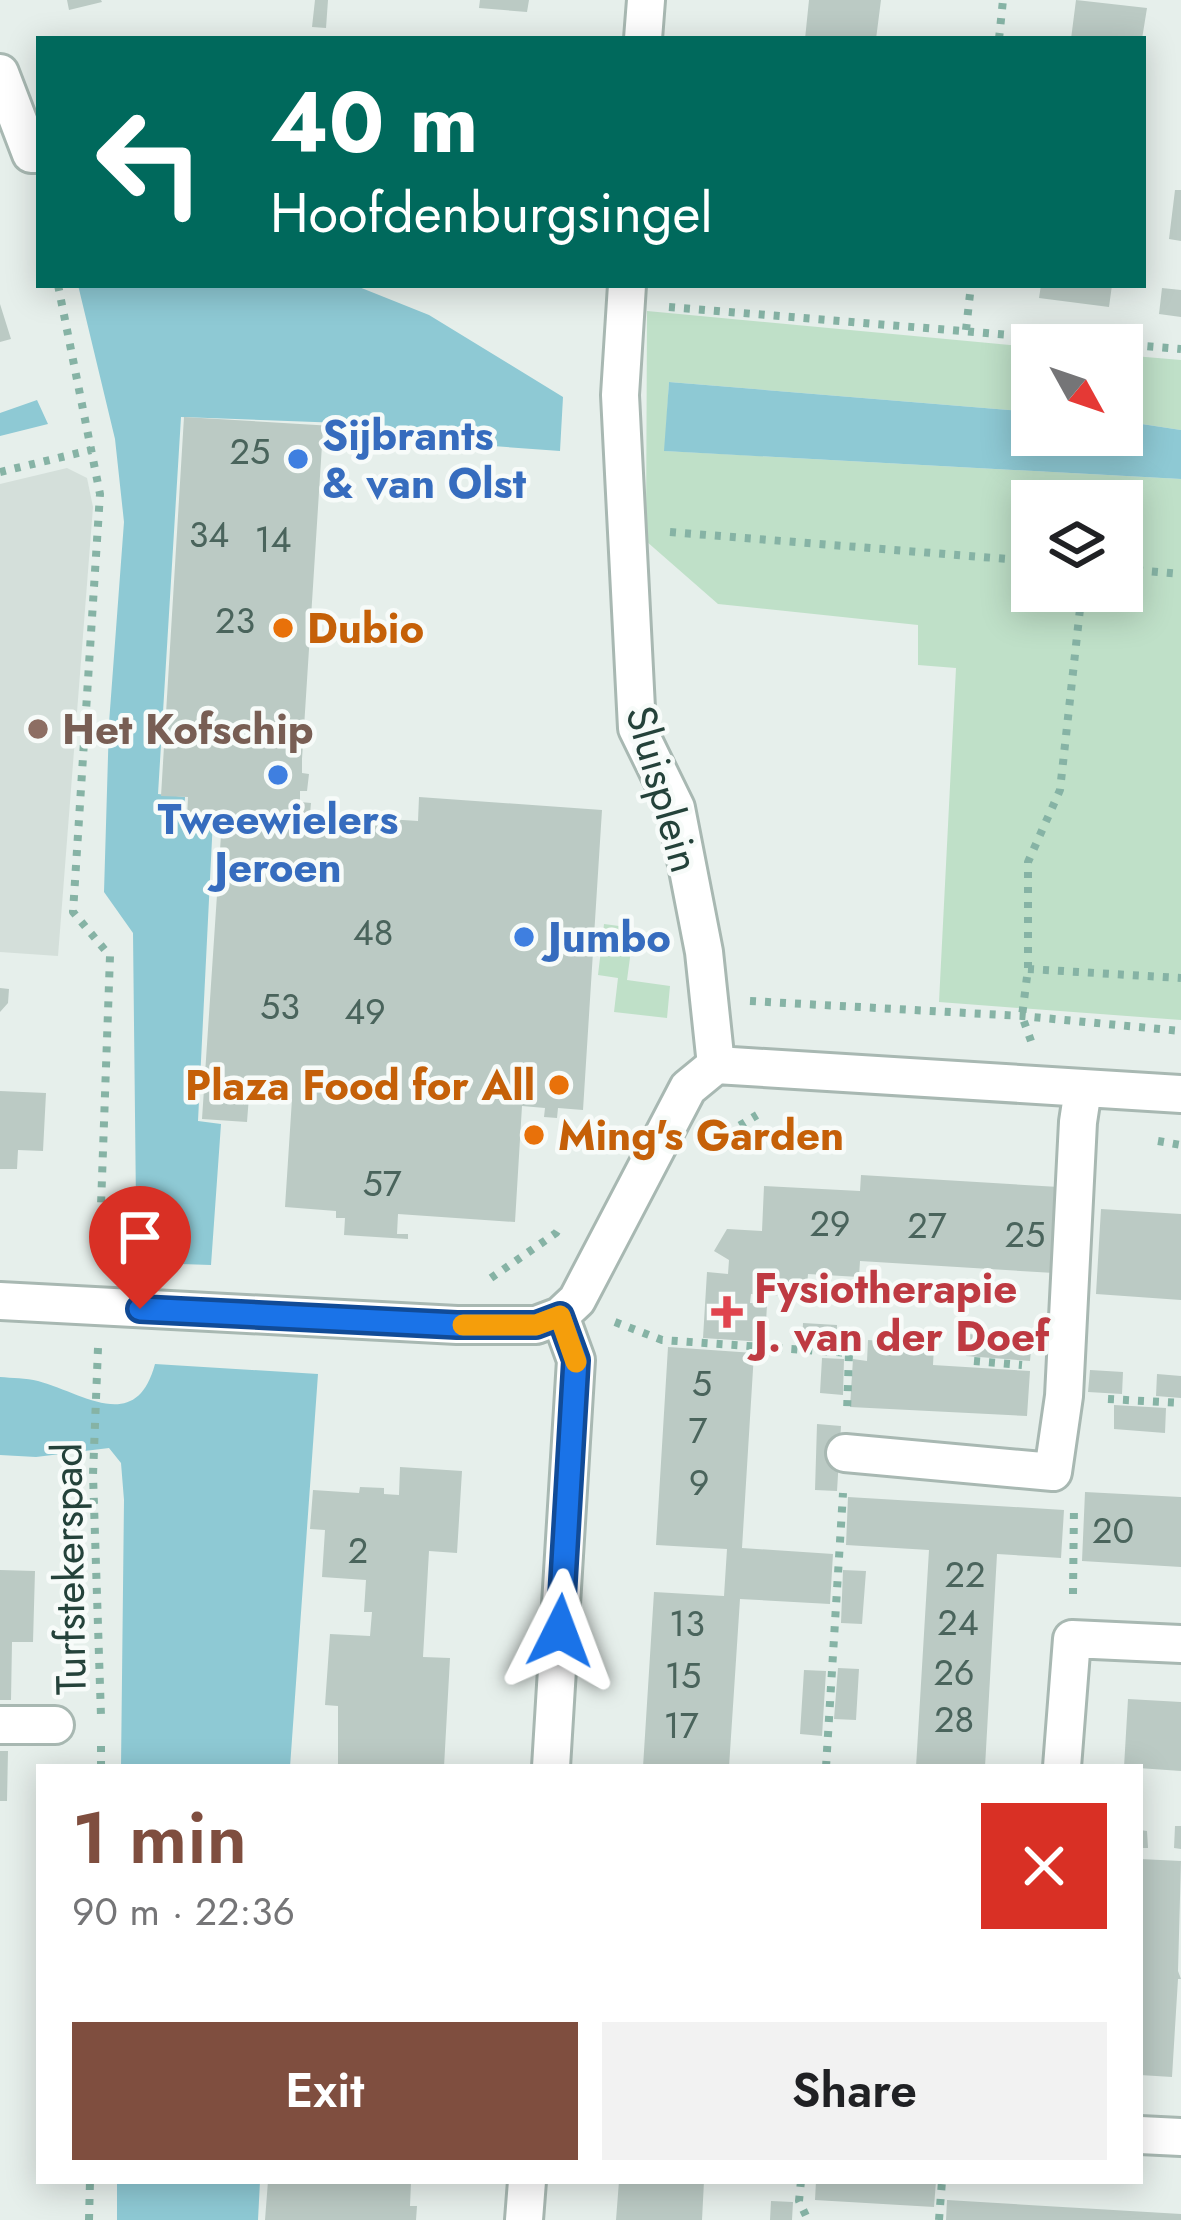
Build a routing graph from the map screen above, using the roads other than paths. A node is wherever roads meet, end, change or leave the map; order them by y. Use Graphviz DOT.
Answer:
graph roads {
  1 [pos="646,0"];
  2 [pos="643,36"];
  3 [pos="0,73"];
  4 [pos="36,154"];
  5 [pos="626,294"];
  6 [pos="716,1065"];
  7 [pos="1083,1089"];
  8 [pos="1181,1094"];
  9 [pos="0,1301"];
  10 [pos="560,1316"];
  11 [pos="845,1453"];
  12 [pos="1181,1643"];
  13 [pos="0,1725"];
  14 [pos="55,1725"];
  15 [pos="551,1764"];
  16 [pos="1062,1764"];
  17 [pos="1143,2134"];
  18 [pos="1181,2138"];
  19 [pos="527,2184"];
  20 [pos="524,2220"];
  1 -- 2 [label="street"];
  3 -- 4 [label="street"];
  5 -- 6 [label="street, Sluisplein"];
  6 -- 7 [label="street"];
  6 -- 10 [label="street"];
  7 -- 8 [label="street"];
  7 -- 11 [label="street"];
  9 -- 10 [label="street"];
  10 -- 15 [label="street"];
  12 -- 16 [label="street"];
  13 -- 14 [label="street"];
  17 -- 18 [label="street"];
  19 -- 20 [label="street"];
}
